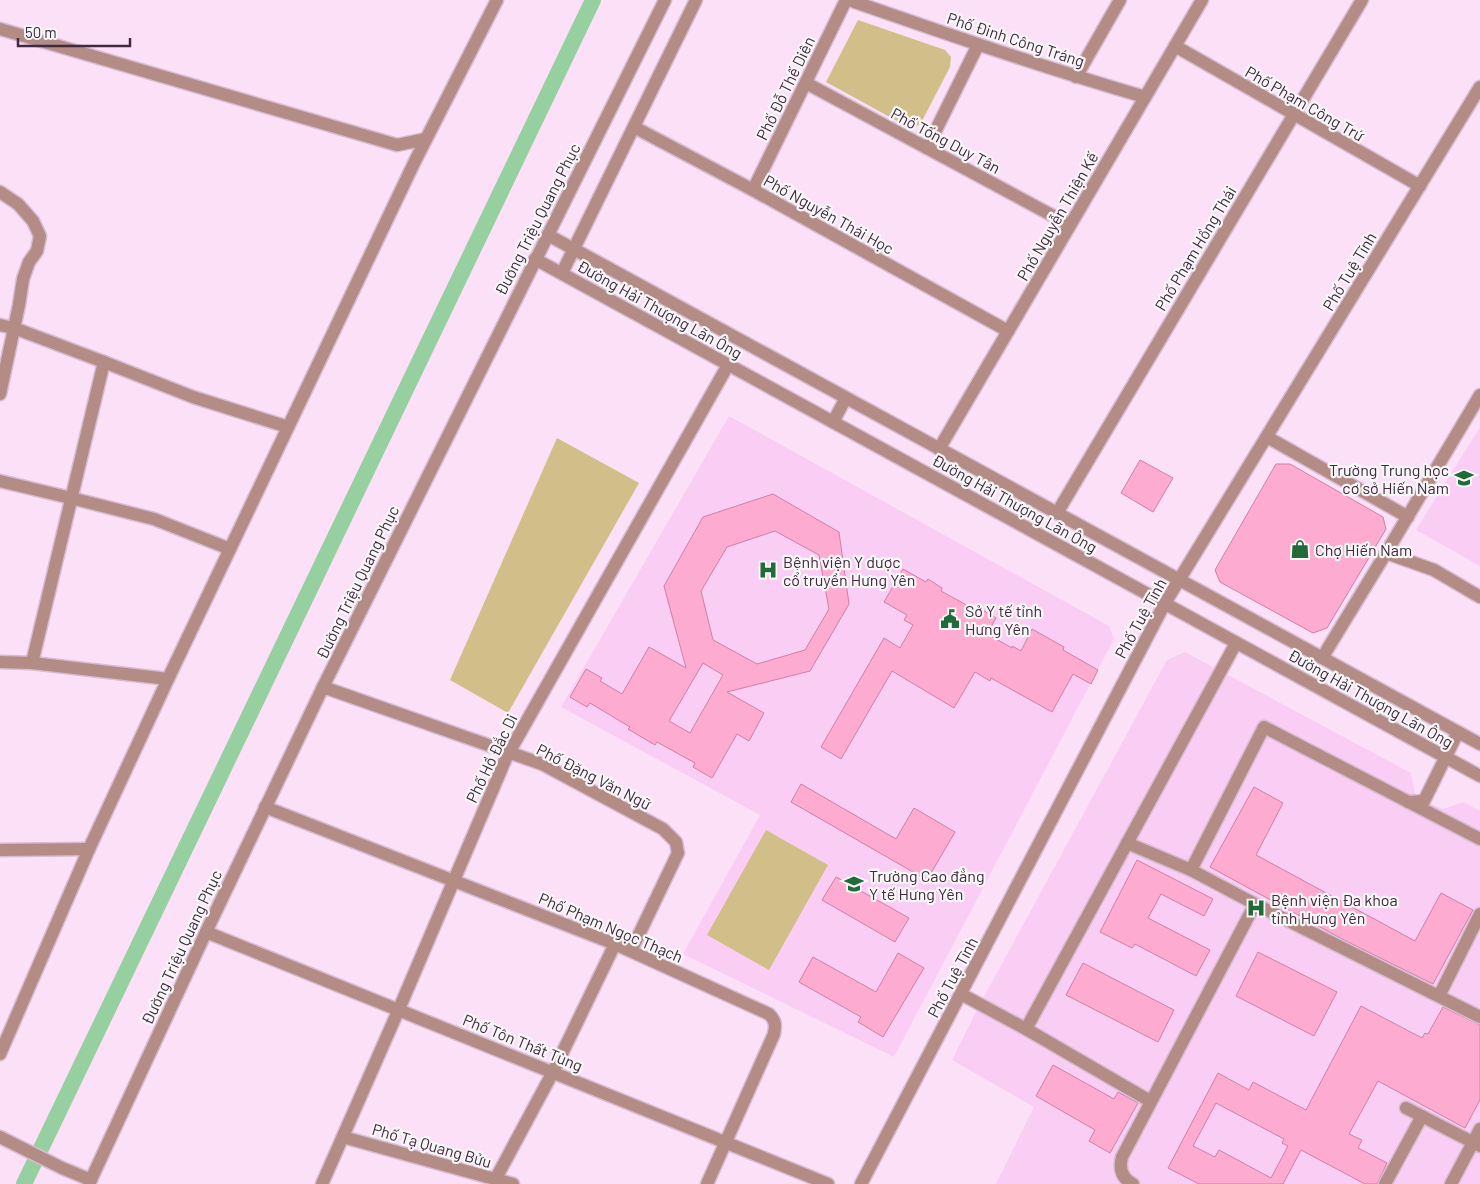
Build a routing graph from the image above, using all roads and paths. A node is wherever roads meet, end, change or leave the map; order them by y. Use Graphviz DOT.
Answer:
graph roads {
  1 [pos="497,0"];
  2 [pos="665,0"];
  3 [pos="696,0"];
  4 [pos="847,0"];
  5 [pos="1120,0"];
  6 [pos="1202,0"];
  7 [pos="1362,0"];
  8 [pos="0,29"];
  9 [pos="978,45"];
  10 [pos="1175,46"];
  11 [pos="1076,77"];
  12 [pos="806,83"];
  13 [pos="1480,87"];
  14 [pos="1145,97"];
  15 [pos="1293,115"];
  16 [pos="634,127"];
  17 [pos="426,140"];
  18 [pos="926,148"];
  19 [pos="1420,186"];
  20 [pos="753,190"];
  21 [pos="0,192"];
  22 [pos="1070,225"];
  23 [pos="548,235"];
  24 [pos="574,249"];
  25 [pos="536,259"];
  26 [pos="562,273"];
  27 [pos="0,325"];
  28 [pos="14,328"];
  29 [pos="1008,331"];
  30 [pos="104,362"];
  31 [pos="728,365"];
  32 [pos="0,394"];
  33 [pos="1480,395"];
  34 [pos="846,398"];
  35 [pos="833,422"];
  36 [pos="288,427"];
  37 [pos="1267,436"];
  38 [pos="940,449"];
  39 [pos="0,481"];
  40 [pos="71,498"];
  41 [pos="1056,513"];
  42 [pos="1408,517"];
  43 [pos="230,549"];
  44 [pos="1386,553"];
  45 [pos="1179,581"];
  46 [pos="1480,597"];
  47 [pos="1165,604"];
  48 [pos="1236,643"];
  49 [pos="1322,658"];
  50 [pos="0,662"];
  51 [pos="32,663"];
  52 [pos="168,679"];
  53 [pos="323,687"];
  54 [pos="1458,732"];
  55 [pos="1480,744"];
  56 [pos="508,752"];
  57 [pos="1446,757"];
  58 [pos="1480,776"];
  59 [pos="1408,802"];
  60 [pos="265,807"];
  61 [pos="1480,839"];
  62 [pos="1127,843"];
  63 [pos="89,849"];
  64 [pos="0,850"];
  65 [pos="1191,870"];
  66 [pos="453,881"];
  67 [pos="1255,904"];
  68 [pos="1480,914"];
  69 [pos="206,932"];
  70 [pos="615,944"];
  71 [pos="632,952"];
  72 [pos="961,994"];
  73 [pos="1439,996"];
  74 [pos="399,1009"];
  75 [pos="1480,1018"];
  76 [pos="1026,1029"];
  77 [pos="4,1033"];
  78 [pos="0,1054"];
  79 [pos="553,1072"];
  80 [pos="1150,1102"];
  81 [pos="1406,1108"];
  82 [pos="1422,1116"];
  83 [pos="1480,1129"];
  84 [pos="343,1136"];
  85 [pos="0,1137"];
  86 [pos="726,1142"];
  87 [pos="1476,1144"];
  88 [pos="495,1180"];
  89 [pos="90,1182"];
  90 [pos="322,1184"];
  91 [pos="512,1184"];
  92 [pos="707,1184"];
  93 [pos="828,1184"];
  94 [pos="862,1184"];
  95 [pos="1133,1184"];
  96 [pos="1385,1184"];
  97 [pos="1451,1184"];
  1 -- 17 [label="street"];
  2 -- 23 [label="street, Đường Triệu Quang Phục"];
  3 -- 16 [label="street"];
  4 -- 9 [label="street, Phố Đinh Công Tráng"];
  4 -- 12 [label="street, Phố Đỗ Thế Diên"];
  5 -- 11 [label="street"];
  6 -- 10 [label="street, Phố Nguyễn Thiện Kế"];
  7 -- 15 [label="street, Phố Phạm Hồng Thái"];
  8 -- 17 [label="street"];
  9 -- 11 [label="street, Phố Đinh Công Tráng"];
  9 -- 18 [label="street"];
  10 -- 14 [label="street, Phố Nguyễn Thiện Kế"];
  10 -- 15 [label="street, Phố Phạm Công Trứ"];
  11 -- 14 [label="street, Phố Đinh Công Tráng"];
  12 -- 18 [label="street, Phố Tống Duy Tân"];
  12 -- 20 [label="street, Phố Đỗ Thế Diên"];
  13 -- 19 [label="street, Phố Tuệ Tĩnh"];
  14 -- 22 [label="street, Phố Nguyễn Thiện Kế"];
  15 -- 19 [label="street, Phố Phạm Công Trứ"];
  15 -- 41 [label="street, Phố Phạm Hồng Thái"];
  16 -- 20 [label="street, Phố Nguyễn Thái Học"];
  16 -- 24 [label="street"];
  17 -- 36 [label="street"];
  18 -- 22 [label="street, Phố Tống Duy Tân"];
  19 -- 37 [label="street, Phố Tuệ Tĩnh"];
  20 -- 29 [label="street, Phố Nguyễn Thái Học"];
  21 -- 28 [label="street"];
  22 -- 29 [label="street, Phố Nguyễn Thiện Kế"];
  23 -- 24 [label="street, Đường Hải Thượng Lãn Ông"];
  23 -- 25 [label="street, Đường Triệu Quang Phục"];
  24 -- 26 [label="street"];
  24 -- 34 [label="street, Đường Hải Thượng Lãn Ông"];
  25 -- 26 [label="street, Đường Hải Thượng Lãn Ông"];
  25 -- 53 [label="street, Đường Triệu Quang Phục"];
  26 -- 31 [label="street, Đường Hải Thượng Lãn Ông"];
  27 -- 28 [label="street"];
  28 -- 30 [label="street"];
  28 -- 32 [label="street"];
  29 -- 38 [label="street, Phố Nguyễn Thiện Kế"];
  30 -- 36 [label="street"];
  30 -- 40 [label="street"];
  31 -- 35 [label="street, Đường Hải Thượng Lãn Ông"];
  31 -- 56 [label="street, Phố Hồ Đắc Di"];
  33 -- 42 [label="street"];
  34 -- 35 [label="street"];
  34 -- 38 [label="street, Đường Hải Thượng Lãn Ông"];
  35 -- 47 [label="street, Đường Hải Thượng Lãn Ông"];
  36 -- 43 [label="street"];
  37 -- 42 [label="street"];
  37 -- 45 [label="street, Phố Tuệ Tĩnh"];
  38 -- 41 [label="street, Đường Hải Thượng Lãn Ông"];
  39 -- 40 [label="street"];
  40 -- 43 [label="street"];
  40 -- 51 [label="street"];
  41 -- 45 [label="street, Đường Hải Thượng Lãn Ông"];
  42 -- 44 [label="street"];
  43 -- 52 [label="street"];
  44 -- 46 [label="street"];
  44 -- 49 [label="street"];
  45 -- 47 [label="street, Phố Tuệ Tĩnh"];
  45 -- 49 [label="street, Đường Hải Thượng Lãn Ông"];
  47 -- 48 [label="street, Đường Hải Thượng Lãn Ông"];
  47 -- 72 [label="street, Phố Tuệ Tĩnh"];
  48 -- 57 [label="street, Đường Hải Thượng Lãn Ông"];
  48 -- 62 [label="street"];
  49 -- 54 [label="street, Đường Hải Thượng Lãn Ông"];
  50 -- 51 [label="street"];
  51 -- 52 [label="street"];
  52 -- 63 [label="street"];
  53 -- 56 [label="street, Phố Đặng Văn Ngữ"];
  53 -- 60 [label="street, Đường Triệu Quang Phục"];
  54 -- 55 [label="street, Đường Hải Thượng Lãn Ông"];
  54 -- 57 [label="street"];
  56 -- 66 [label="street, Phố Hồ Đắc Di"];
  56 -- 71 [label="street, Phố Đặng Văn Ngữ"];
  57 -- 58 [label="street, Đường Hải Thượng Lãn Ông"];
  57 -- 59 [label="street"];
  59 -- 61 [label="street"];
  59 -- 65 [label="street"];
  60 -- 66 [label="street, Phố Phạm Ngọc Thạch"];
  60 -- 69 [label="street, Đường Triệu Quang Phục"];
  62 -- 65 [label="street"];
  62 -- 76 [label="street"];
  63 -- 64 [label="street"];
  63 -- 77 [label="street"];
  65 -- 67 [label="street"];
  66 -- 70 [label="street, Phố Phạm Ngọc Thạch"];
  66 -- 74 [label="street, Phố Hồ Đắc Di"];
  67 -- 73 [label="street"];
  67 -- 80 [label="street"];
  68 -- 73 [label="street"];
  69 -- 74 [label="street, Phố Tôn Thất Tùng"];
  69 -- 89 [label="street, Đường Triệu Quang Phục"];
  70 -- 71 [label="street, Phố Phạm Ngọc Thạch"];
  70 -- 79 [label="street"];
  71 -- 86 [label="street, Phố Phạm Ngọc Thạch"];
  72 -- 76 [label="street"];
  72 -- 94 [label="street, Phố Tuệ Tĩnh"];
  73 -- 75 [label="street"];
  74 -- 79 [label="street, Phố Tôn Thất Tùng"];
  74 -- 84 [label="street, Phố Hồ Đắc Di"];
  76 -- 80 [label="street"];
  77 -- 78 [label="street"];
  79 -- 86 [label="street, Phố Tôn Thất Tùng"];
  79 -- 88 [label="street"];
  80 -- 95 [label="street"];
  81 -- 82 [label="street"];
  82 -- 87 [label="street"];
  82 -- 96 [label="street"];
  83 -- 87 [label="street"];
  84 -- 88 [label="street, Phố Tạ Quang Bửu"];
  84 -- 90 [label="street, Phố Hồ Đắc Di"];
  85 -- 89 [label="street"];
  86 -- 92 [label="street, Phố Phạm Ngọc Thạch"];
  86 -- 93 [label="street, Phố Tôn Thất Tùng"];
  87 -- 97 [label="street"];
  88 -- 91 [label="street, Phố Tạ Quang Bửu"];
}
